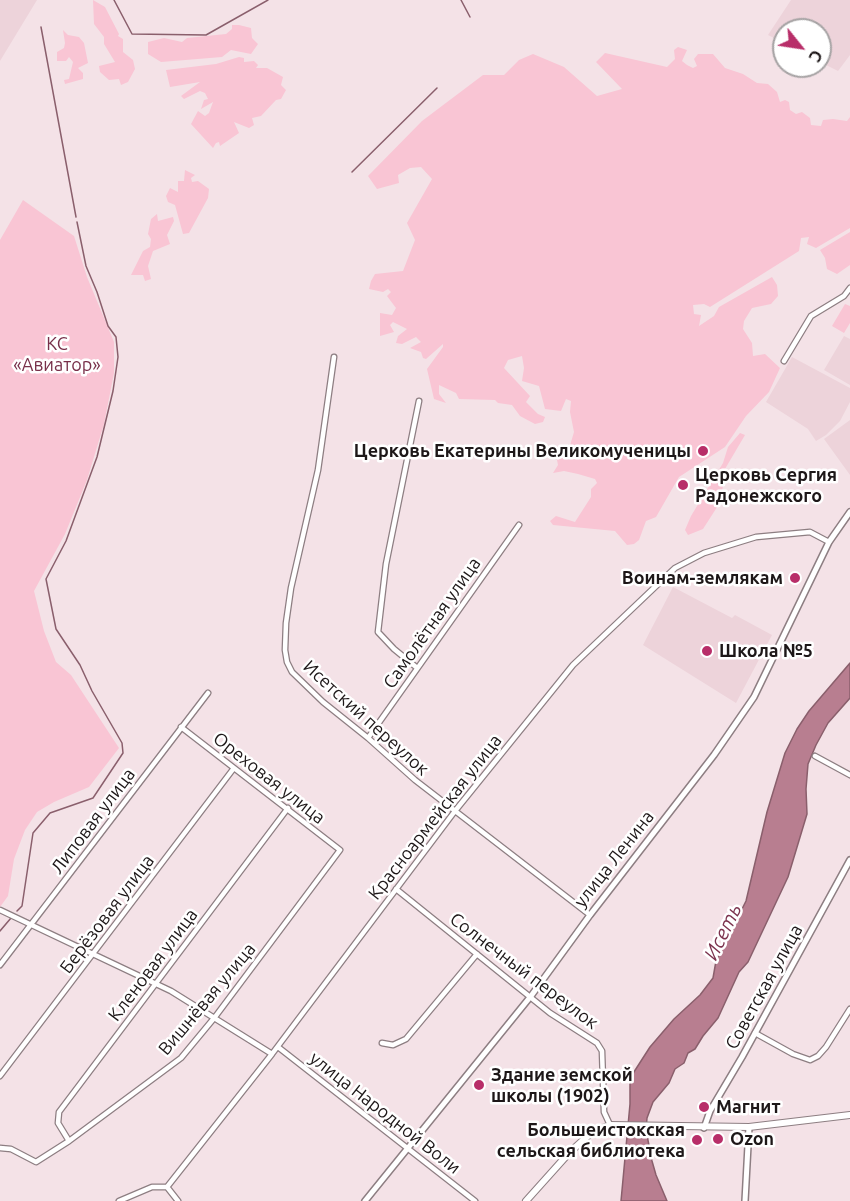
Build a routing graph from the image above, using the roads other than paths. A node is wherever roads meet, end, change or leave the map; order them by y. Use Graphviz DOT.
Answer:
graph roads {
  1 [pos="850,288"];
  2 [pos="334,357"];
  3 [pos="784,361"];
  4 [pos="419,400"];
  5 [pos="850,512"];
  6 [pos="519,525"];
  7 [pos="829,542"];
  8 [pos="416,667"];
  9 [pos="208,693"];
  10 [pos="182,727"];
  11 [pos="368,738"];
  12 [pos="815,756"];
  13 [pos="234,768"];
  14 [pos="850,775"];
  15 [pos="288,808"];
  16 [pos="455,811"];
  17 [pos="340,850"];
  18 [pos="850,860"];
  19 [pos="396,889"];
  20 [pos="0,910"];
  21 [pos="590,915"];
  22 [pos="32,924"];
  23 [pos="477,954"];
  24 [pos="93,955"];
  25 [pos="0,965"];
  26 [pos="156,983"];
  27 [pos="531,996"];
  28 [pos="850,1009"];
  29 [pos="215,1017"];
  30 [pos="755,1033"];
  31 [pos="382,1043"];
  32 [pos="278,1047"];
  33 [pos="272,1054"];
  34 [pos="0,1076"];
  35 [pos="850,1115"];
  36 [pos="613,1124"];
  37 [pos="749,1127"];
  38 [pos="704,1128"];
  39 [pos="69,1141"];
  40 [pos="0,1148"];
  41 [pos="407,1150"];
  42 [pos="167,1187"];
  43 [pos="118,1201"];
  44 [pos="178,1201"];
  45 [pos="365,1201"];
  46 [pos="476,1201"];
  47 [pos="526,1201"];
  48 [pos="745,1201"];
  1 -- 3 [label="street"];
  2 -- 11 [label="street, Исетский переулок"];
  4 -- 8 [label="street"];
  5 -- 7 [label="street, улица Ленина"];
  6 -- 8 [label="street, Самолётная улица"];
  7 -- 16 [label="street, Красноармейская улица"];
  7 -- 21 [label="street, улица Ленина"];
  8 -- 11 [label="street, Самолётная улица"];
  9 -- 10 [label="street, Липовая улица"];
  10 -- 13 [label="street, Ореховая улица"];
  10 -- 22 [label="street, Липовая улица"];
  11 -- 16 [label="street, Исетский переулок"];
  12 -- 14 [label="street"];
  13 -- 15 [label="street, Ореховая улица"];
  13 -- 24 [label="street, Берёзовая улица"];
  15 -- 17 [label="street, Ореховая улица"];
  15 -- 26 [label="street, Кленовая улица"];
  16 -- 19 [label="street, Красноармейская улица"];
  16 -- 21 [label="street, Исетский переулок"];
  17 -- 29 [label="street, Вишнёвая улица"];
  18 -- 30 [label="street, Советская улица"];
  19 -- 23 [label="street, Солнечный переулок"];
  19 -- 32 [label="street, Красноармейская улица"];
  20 -- 22 [label="street"];
  21 -- 27 [label="street, улица Ленина"];
  22 -- 24 [label="street"];
  22 -- 25 [label="street, Липовая улица"];
  23 -- 27 [label="street, Солнечный переулок"];
  23 -- 31 [label="street"];
  24 -- 26 [label="street"];
  24 -- 34 [label="street, Берёзовая улица"];
  26 -- 29 [label="street"];
  26 -- 39 [label="street, Кленовая улица"];
  27 -- 36 [label="street, Солнечный переулок"];
  27 -- 41 [label="street, улица Ленина"];
  28 -- 30 [label="street"];
  29 -- 33 [label="street"];
  29 -- 39 [label="street, Вишнёвая улица"];
  30 -- 38 [label="street, Советская улица"];
  32 -- 33 [label="street, Красноармейская улица"];
  32 -- 41 [label="street, улица Народной Воли"];
  33 -- 42 [label="street, Красноармейская улица"];
  35 -- 37 [label="main road"];
  36 -- 38 [label="main road"];
  36 -- 47 [label="main road"];
  37 -- 38 [label="main road"];
  37 -- 48 [label="street"];
  39 -- 40 [label="street, Вишнёвая улица"];
  41 -- 45 [label="street, улица Ленина"];
  41 -- 46 [label="street, улица Народной Воли"];
  42 -- 43 [label="street"];
  42 -- 44 [label="street"];
}
